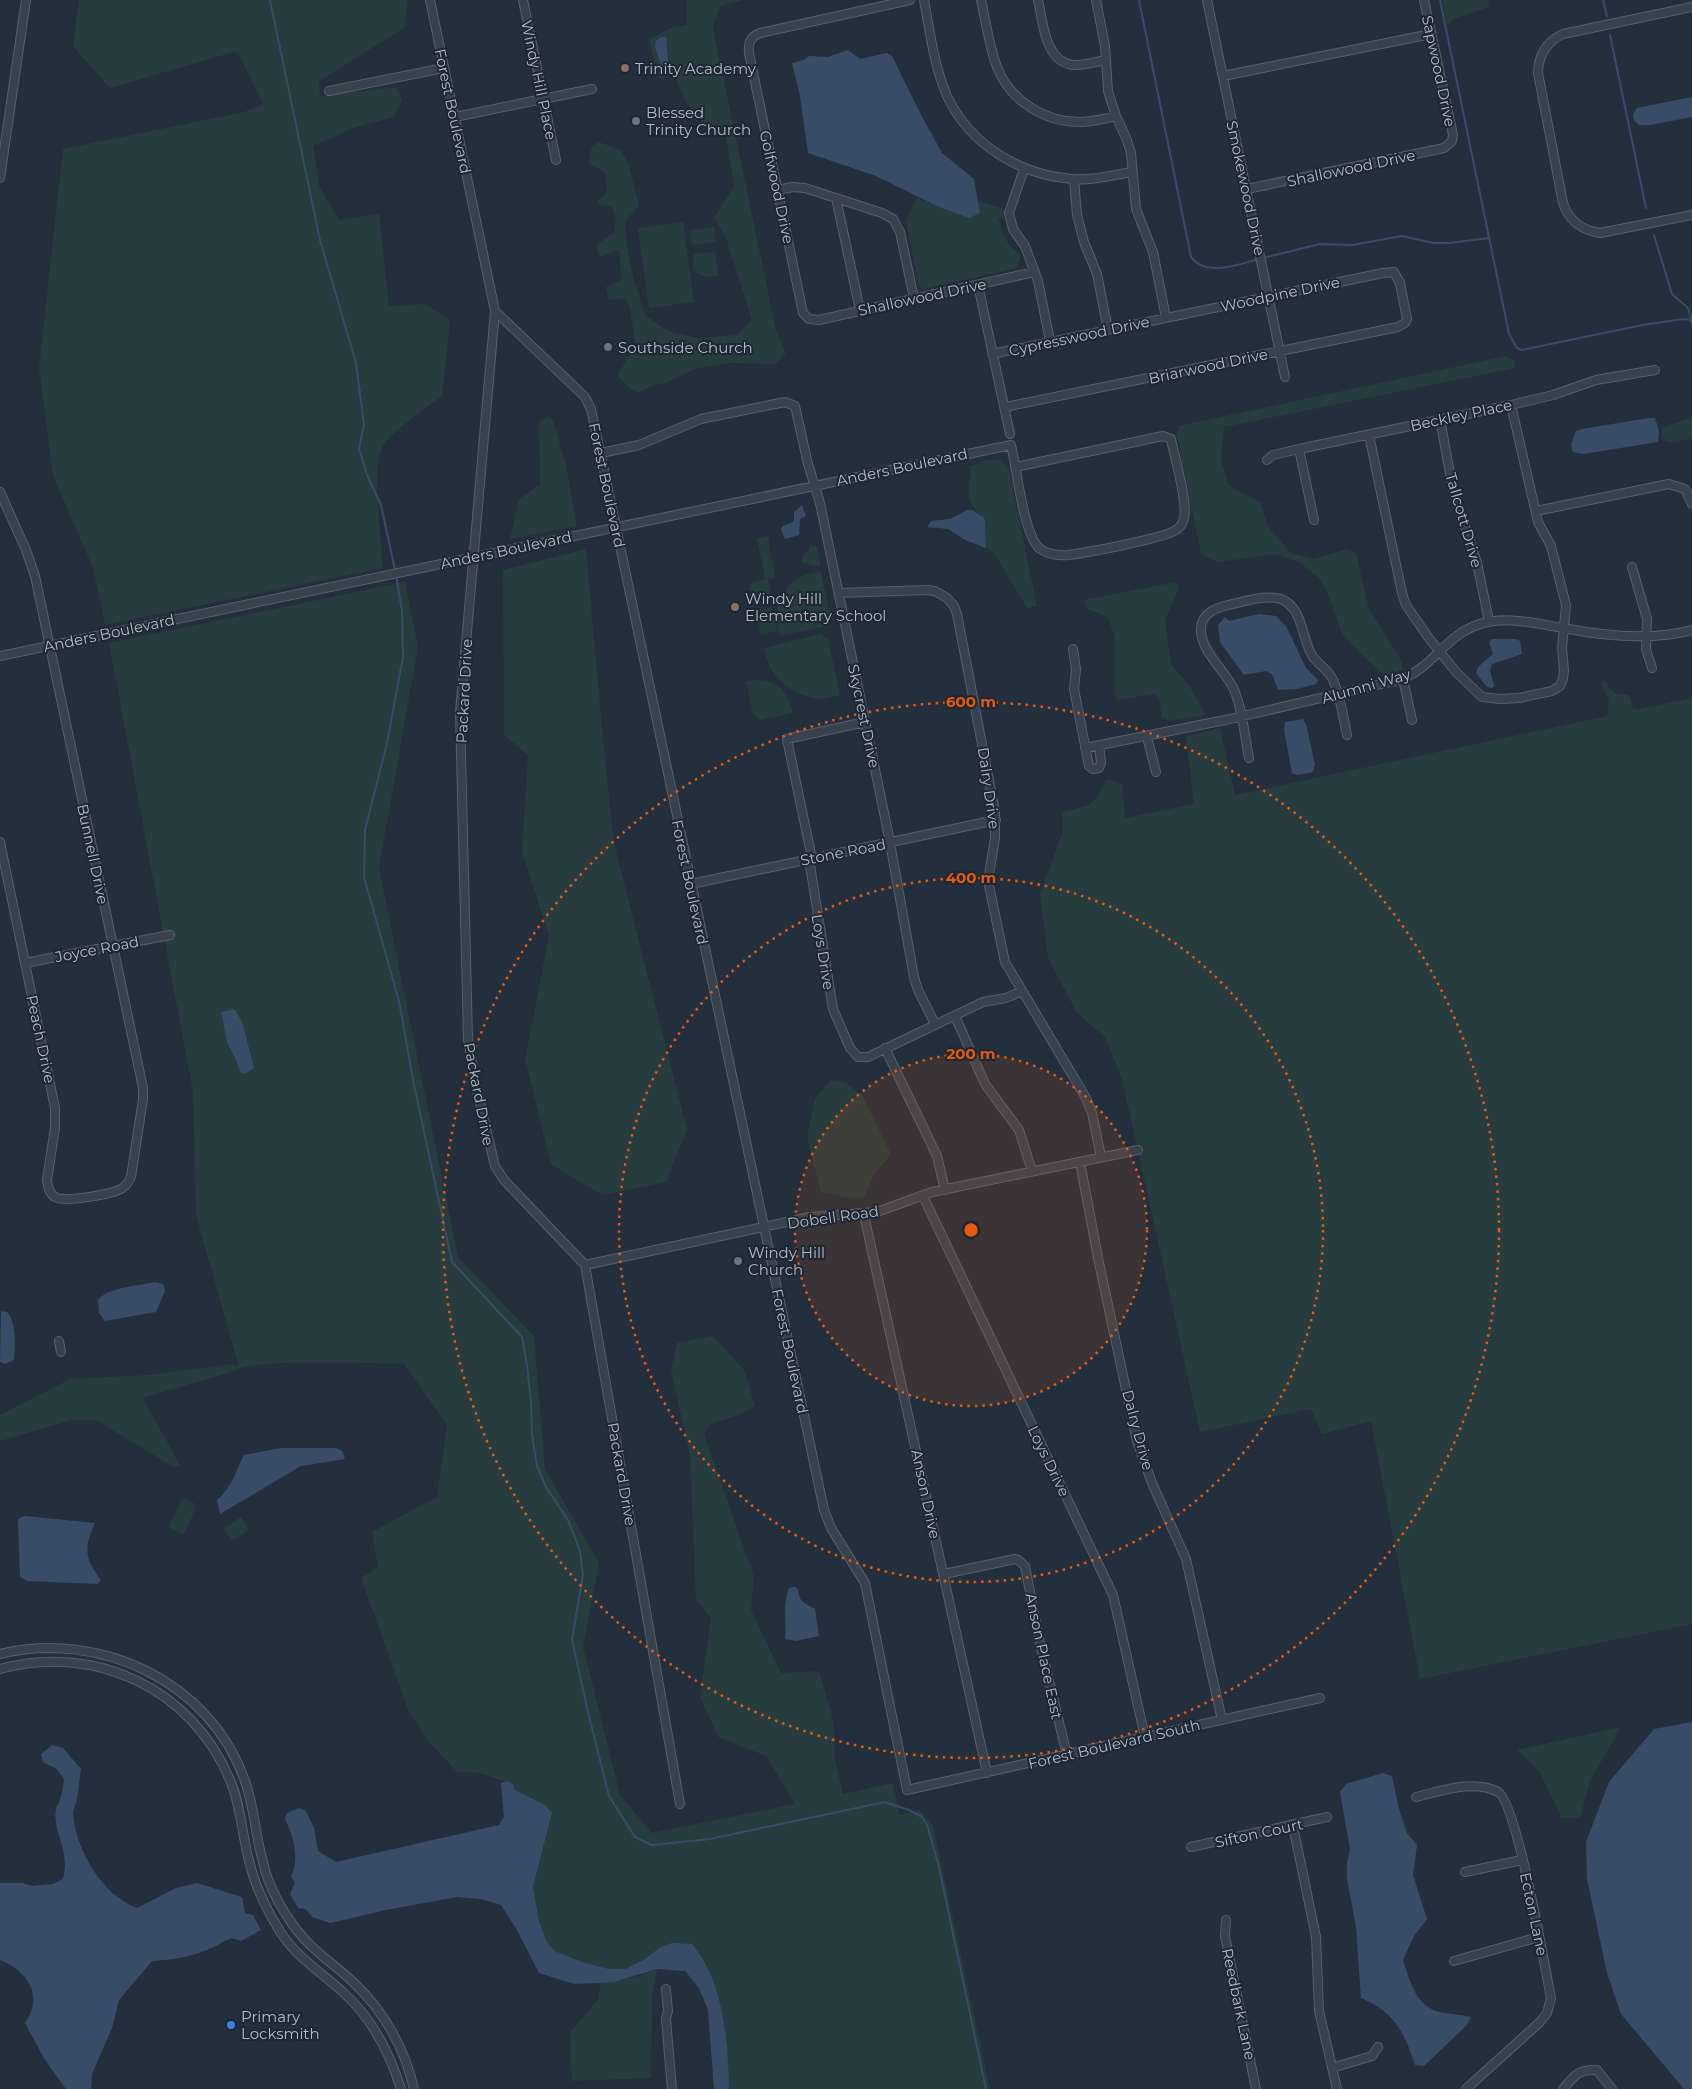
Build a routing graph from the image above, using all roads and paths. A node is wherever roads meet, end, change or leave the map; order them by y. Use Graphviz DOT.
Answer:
graph roads {
  1 [pos="26,0"];
  2 [pos="430,0"];
  3 [pos="523,0"];
  4 [pos="910,0"];
  5 [pos="924,0"];
  6 [pos="981,0"];
  7 [pos="1038,0"];
  8 [pos="1096,0"];
  9 [pos="1207,0"];
  10 [pos="1424,0"];
  11 [pos="1692,7"];
  12 [pos="1430,34"];
  13 [pos="1106,60"];
  14 [pos="444,68"];
  15 [pos="1223,76"];
  16 [pos="592,89"];
  17 [pos="329,91"];
  18 [pos="543,98"];
  19 [pos="1116,116"];
  20 [pos="455,117"];
  21 [pos="1452,142"];
  22 [pos="556,160"];
  23 [pos="1024,169"];
  24 [pos="1132,172"];
  25 [pos="0,178"];
  26 [pos="1074,179"];
  27 [pos="1247,189"];
  28 [pos="777,190"];
  29 [pos="836,198"];
  30 [pos="1692,215"];
  31 [pos="1034,272"];
  32 [pos="978,285"];
  33 [pos="1268,297"];
  34 [pos="914,298"];
  35 [pos="860,310"];
  36 [pos="495,312"];
  37 [pos="809,318"];
  38 [pos="1166,318"];
  39 [pos="1408,319"];
  40 [pos="1108,330"];
  41 [pos="1050,341"];
  42 [pos="1279,352"];
  43 [pos="992,354"];
  44 [pos="1655,370"];
  45 [pos="1285,376"];
  46 [pos="1511,405"];
  47 [pos="1005,407"];
  48 [pos="1440,419"];
  49 [pos="1010,434"];
  50 [pos="1369,435"];
  51 [pos="1299,449"];
  52 [pos="601,453"];
  53 [pos="1267,460"];
  54 [pos="1016,466"];
  55 [pos="814,486"];
  56 [pos="0,492"];
  57 [pos="1692,504"];
  58 [pos="1536,511"];
  59 [pos="1314,520"];
  60 [pos="615,527"];
  61 [pos="474,557"];
  62 [pos="1632,567"];
  63 [pos="839,593"];
  64 [pos="1489,621"];
  65 [pos="1564,628"];
  66 [pos="1692,630"];
  67 [pos="1646,636"];
  68 [pos="50,645"];
  69 [pos="1073,649"];
  70 [pos="1439,650"];
  71 [pos="0,656"];
  72 [pos="1652,668"];
  73 [pos="1403,679"];
  74 [pos="1338,694"];
  75 [pos="1240,717"];
  76 [pos="1412,720"];
  77 [pos="865,722"];
  78 [pos="1347,735"];
  79 [pos="1147,737"];
  80 [pos="1099,746"];
  81 [pos="1085,748"];
  82 [pos="1249,758"];
  83 [pos="1156,772"];
  84 [pos="996,820"];
  85 [pos="0,842"];
  86 [pos="889,843"];
  87 [pos="808,859"];
  88 [pos="691,884"];
  89 [pos="170,935"];
  90 [pos="111,945"];
  91 [pos="25,963"];
  92 [pos="1022,991"];
  93 [pos="955,1016"];
  94 [pos="935,1024"];
  95 [pos="885,1048"];
  96 [pos="1138,1150"];
  97 [pos="1101,1157"];
  98 [pos="1080,1162"];
  99 [pos="1032,1171"];
  100 [pos="945,1190"];
  101 [pos="93,1196"];
  102 [pos="923,1196"];
  103 [pos="864,1215"];
  104 [pos="764,1228"];
  105 [pos="585,1265"];
  106 [pos="59,1341"];
  107 [pos="61,1352"];
  108 [pos="944,1574"];
  109 [pos="0,1654"];
  110 [pos="135,1665"];
  111 [pos="0,1669"];
  112 [pos="146,1670"];
  113 [pos="128,1676"];
  114 [pos="140,1682"];
  115 [pos="1320,1698"];
  116 [pos="1222,1720"];
  117 [pos="1145,1737"];
  118 [pos="1066,1754"];
  119 [pos="987,1773"];
  120 [pos="907,1790"];
  121 [pos="1416,1797"];
  122 [pos="251,1800"];
  123 [pos="238,1804"];
  124 [pos="680,1804"];
  125 [pos="1327,1817"];
  126 [pos="1293,1826"];
  127 [pos="1191,1847"];
  128 [pos="1522,1860"];
  129 [pos="1464,1872"];
  130 [pos="1226,1920"];
  131 [pos="1539,1938"];
  132 [pos="322,1957"];
  133 [pos="1454,1961"];
  134 [pos="314,1968"];
  135 [pos="666,1989"];
  136 [pos="396,2038"];
  137 [pos="384,2046"];
  138 [pos="1378,2047"];
  139 [pos="402,2051"];
  140 [pos="388,2054"];
  141 [pos="1332,2068"];
  142 [pos="400,2089"];
  143 [pos="414,2089"];
  144 [pos="672,2089"];
  145 [pos="1256,2089"];
  146 [pos="1337,2089"];
  147 [pos="1466,2089"];
  148 [pos="1563,2089"];
  149 [pos="1612,2089"];
  1 -- 25 [label="street"];
  2 -- 14 [label="street, Forest Boulevard"];
  3 -- 18 [label="street, Windy Hill Place"];
  4 -- 28 [label="street, Golfwood Drive"];
  5 -- 23 [label="street"];
  6 -- 19 [label="street"];
  7 -- 13 [label="street"];
  8 -- 13 [label="street"];
  9 -- 15 [label="street, Smokewood Drive"];
  10 -- 12 [label="street, Sapwood Drive"];
  11 -- 30 [label="street"];
  12 -- 15 [label="street"];
  12 -- 21 [label="street, Sapwood Drive"];
  13 -- 19 [label="street"];
  14 -- 17 [label="street"];
  14 -- 20 [label="street, Forest Boulevard"];
  15 -- 27 [label="street, Smokewood Drive"];
  16 -- 18 [label="street"];
  18 -- 20 [label="street"];
  18 -- 22 [label="street, Windy Hill Place"];
  19 -- 24 [label="street"];
  20 -- 36 [label="street, Forest Boulevard"];
  21 -- 27 [label="street, Shallowood Drive"];
  23 -- 26 [label="street"];
  23 -- 31 [label="street"];
  24 -- 26 [label="street"];
  24 -- 38 [label="street"];
  26 -- 40 [label="street"];
  27 -- 33 [label="street, Smokewood Drive"];
  28 -- 29 [label="street"];
  28 -- 37 [label="street, Golfwood Drive"];
  29 -- 34 [label="street"];
  29 -- 35 [label="street"];
  31 -- 32 [label="street, Shallowood Drive"];
  31 -- 41 [label="street"];
  32 -- 34 [label="street, Shallowood Drive"];
  32 -- 43 [label="street"];
  33 -- 38 [label="street, Woodpine Drive"];
  33 -- 39 [label="street, Woodpine Drive"];
  33 -- 42 [label="street, Smokewood Drive"];
  34 -- 35 [label="street, Shallowood Drive"];
  35 -- 37 [label="street, Shallowood Drive"];
  36 -- 52 [label="street, Forest Boulevard"];
  36 -- 61 [label="street, Packard Drive"];
  38 -- 40 [label="street, Cypresswood Drive"];
  39 -- 42 [label="street, Briarwood Drive"];
  40 -- 41 [label="street, Cypresswood Drive"];
  41 -- 43 [label="street, Cypresswood Drive"];
  42 -- 45 [label="street, Smokewood Drive"];
  42 -- 47 [label="street, Briarwood Drive"];
  43 -- 47 [label="street"];
  44 -- 46 [label="street, Beckley Place"];
  46 -- 48 [label="street, Beckley Place"];
  46 -- 58 [label="street"];
  47 -- 49 [label="street"];
  48 -- 50 [label="street, Beckley Place"];
  48 -- 64 [label="street, Tallcott Drive"];
  50 -- 51 [label="street, Beckley Place"];
  50 -- 70 [label="street"];
  51 -- 53 [label="street, Beckley Place"];
  51 -- 59 [label="street"];
  52 -- 55 [label="street, Skycrest Drive"];
  52 -- 60 [label="street, Forest Boulevard"];
  54 -- 54 [label="street"];
  54 -- 55 [label="street, Anders Boulevard"];
  55 -- 60 [label="street, Anders Boulevard"];
  55 -- 63 [label="street, Skycrest Drive"];
  56 -- 68 [label="street, Bunnell Drive"];
  57 -- 58 [label="street"];
  58 -- 65 [label="street"];
  60 -- 61 [label="street, Anders Boulevard"];
  60 -- 88 [label="street, Forest Boulevard"];
  61 -- 68 [label="street, Anders Boulevard"];
  61 -- 105 [label="street, Packard Drive"];
  62 -- 67 [label="street"];
  63 -- 77 [label="street, Skycrest Drive"];
  63 -- 84 [label="street, Dalry Drive"];
  64 -- 65 [label="street, Alumni Way"];
  64 -- 70 [label="street, Alumni Way"];
  65 -- 67 [label="street, Alumni Way"];
  65 -- 70 [label="street"];
  66 -- 67 [label="street, Alumni Way"];
  67 -- 72 [label="street"];
  68 -- 71 [label="street, Anders Boulevard"];
  68 -- 90 [label="street, Bunnell Drive"];
  69 -- 81 [label="street"];
  70 -- 73 [label="street, Alumni Way"];
  73 -- 74 [label="street, Alumni Way"];
  73 -- 76 [label="street"];
  74 -- 75 [label="street, Alumni Way"];
  74 -- 75 [label="street"];
  74 -- 78 [label="street"];
  75 -- 79 [label="street, Alumni Way"];
  75 -- 82 [label="street"];
  77 -- 86 [label="street, Skycrest Drive"];
  77 -- 87 [label="street, Loys Drive"];
  79 -- 80 [label="street, Alumni Way"];
  79 -- 83 [label="street"];
  80 -- 81 [label="street, Alumni Way"];
  80 -- 81 [label="street"];
  84 -- 86 [label="street, Stone Road"];
  84 -- 92 [label="street, Dalry Drive"];
  85 -- 91 [label="street, Peach Drive"];
  86 -- 87 [label="street, Stone Road"];
  86 -- 94 [label="street, Skycrest Drive"];
  87 -- 88 [label="street, Stone Road"];
  87 -- 95 [label="street, Loys Drive"];
  88 -- 104 [label="street, Forest Boulevard"];
  89 -- 90 [label="street, Joyce Road"];
  90 -- 91 [label="street, Joyce Road"];
  90 -- 101 [label="street, Bunnell Drive"];
  91 -- 101 [label="street, Peach Drive"];
  92 -- 93 [label="street, Loys Drive"];
  92 -- 97 [label="street, Dalry Drive"];
  93 -- 94 [label="street, Loys Drive"];
  93 -- 99 [label="street"];
  94 -- 95 [label="street, Loys Drive"];
  95 -- 100 [label="street"];
  96 -- 97 [label="street, Dobell Road"];
  97 -- 98 [label="street, Dobell Road"];
  98 -- 99 [label="street, Dobell Road"];
  98 -- 116 [label="street, Dalry Drive"];
  99 -- 100 [label="street, Dobell Road"];
  100 -- 102 [label="street, Dobell Road"];
  102 -- 103 [label="street, Dobell Road"];
  102 -- 117 [label="street, Loys Drive"];
  103 -- 104 [label="street, Dobell Road"];
  103 -- 108 [label="street, Anson Drive"];
  104 -- 105 [label="street, Dobell Road"];
  104 -- 120 [label="street, Forest Boulevard"];
  105 -- 124 [label="street, Packard Drive"];
  106 -- 107 [label="street"];
  108 -- 118 [label="street, Anson Place East"];
  108 -- 119 [label="street, Anson Drive"];
  109 -- 110 [label="street"];
  110 -- 112 [label="street"];
  110 -- 113 [label="street"];
  111 -- 113 [label="street"];
  112 -- 114 [label="street"];
  112 -- 122 [label="street"];
  113 -- 114 [label="street"];
  114 -- 123 [label="street"];
  115 -- 116 [label="street, Forest Boulevard South"];
  116 -- 117 [label="street, Forest Boulevard South"];
  117 -- 118 [label="street, Forest Boulevard South"];
  118 -- 119 [label="street, Forest Boulevard South"];
  119 -- 120 [label="street, Forest Boulevard South"];
  121 -- 128 [label="street, Ecton Lane"];
  122 -- 123 [label="street"];
  122 -- 132 [label="street"];
  123 -- 134 [label="street"];
  125 -- 126 [label="street, Sifton Court"];
  126 -- 127 [label="street, Sifton Court"];
  126 -- 141 [label="street"];
  128 -- 129 [label="street"];
  128 -- 131 [label="street, Ecton Lane"];
  130 -- 145 [label="street, Reedbark Lane"];
  131 -- 133 [label="street"];
  131 -- 147 [label="street, Ecton Lane"];
  132 -- 134 [label="street"];
  132 -- 136 [label="street"];
  134 -- 137 [label="street"];
  135 -- 144 [label="street"];
  136 -- 137 [label="street"];
  136 -- 139 [label="street"];
  137 -- 140 [label="street"];
  138 -- 141 [label="street"];
  139 -- 140 [label="street"];
  139 -- 143 [label="street"];
  140 -- 142 [label="street"];
  141 -- 146 [label="street"];
  148 -- 149 [label="street"];
}
